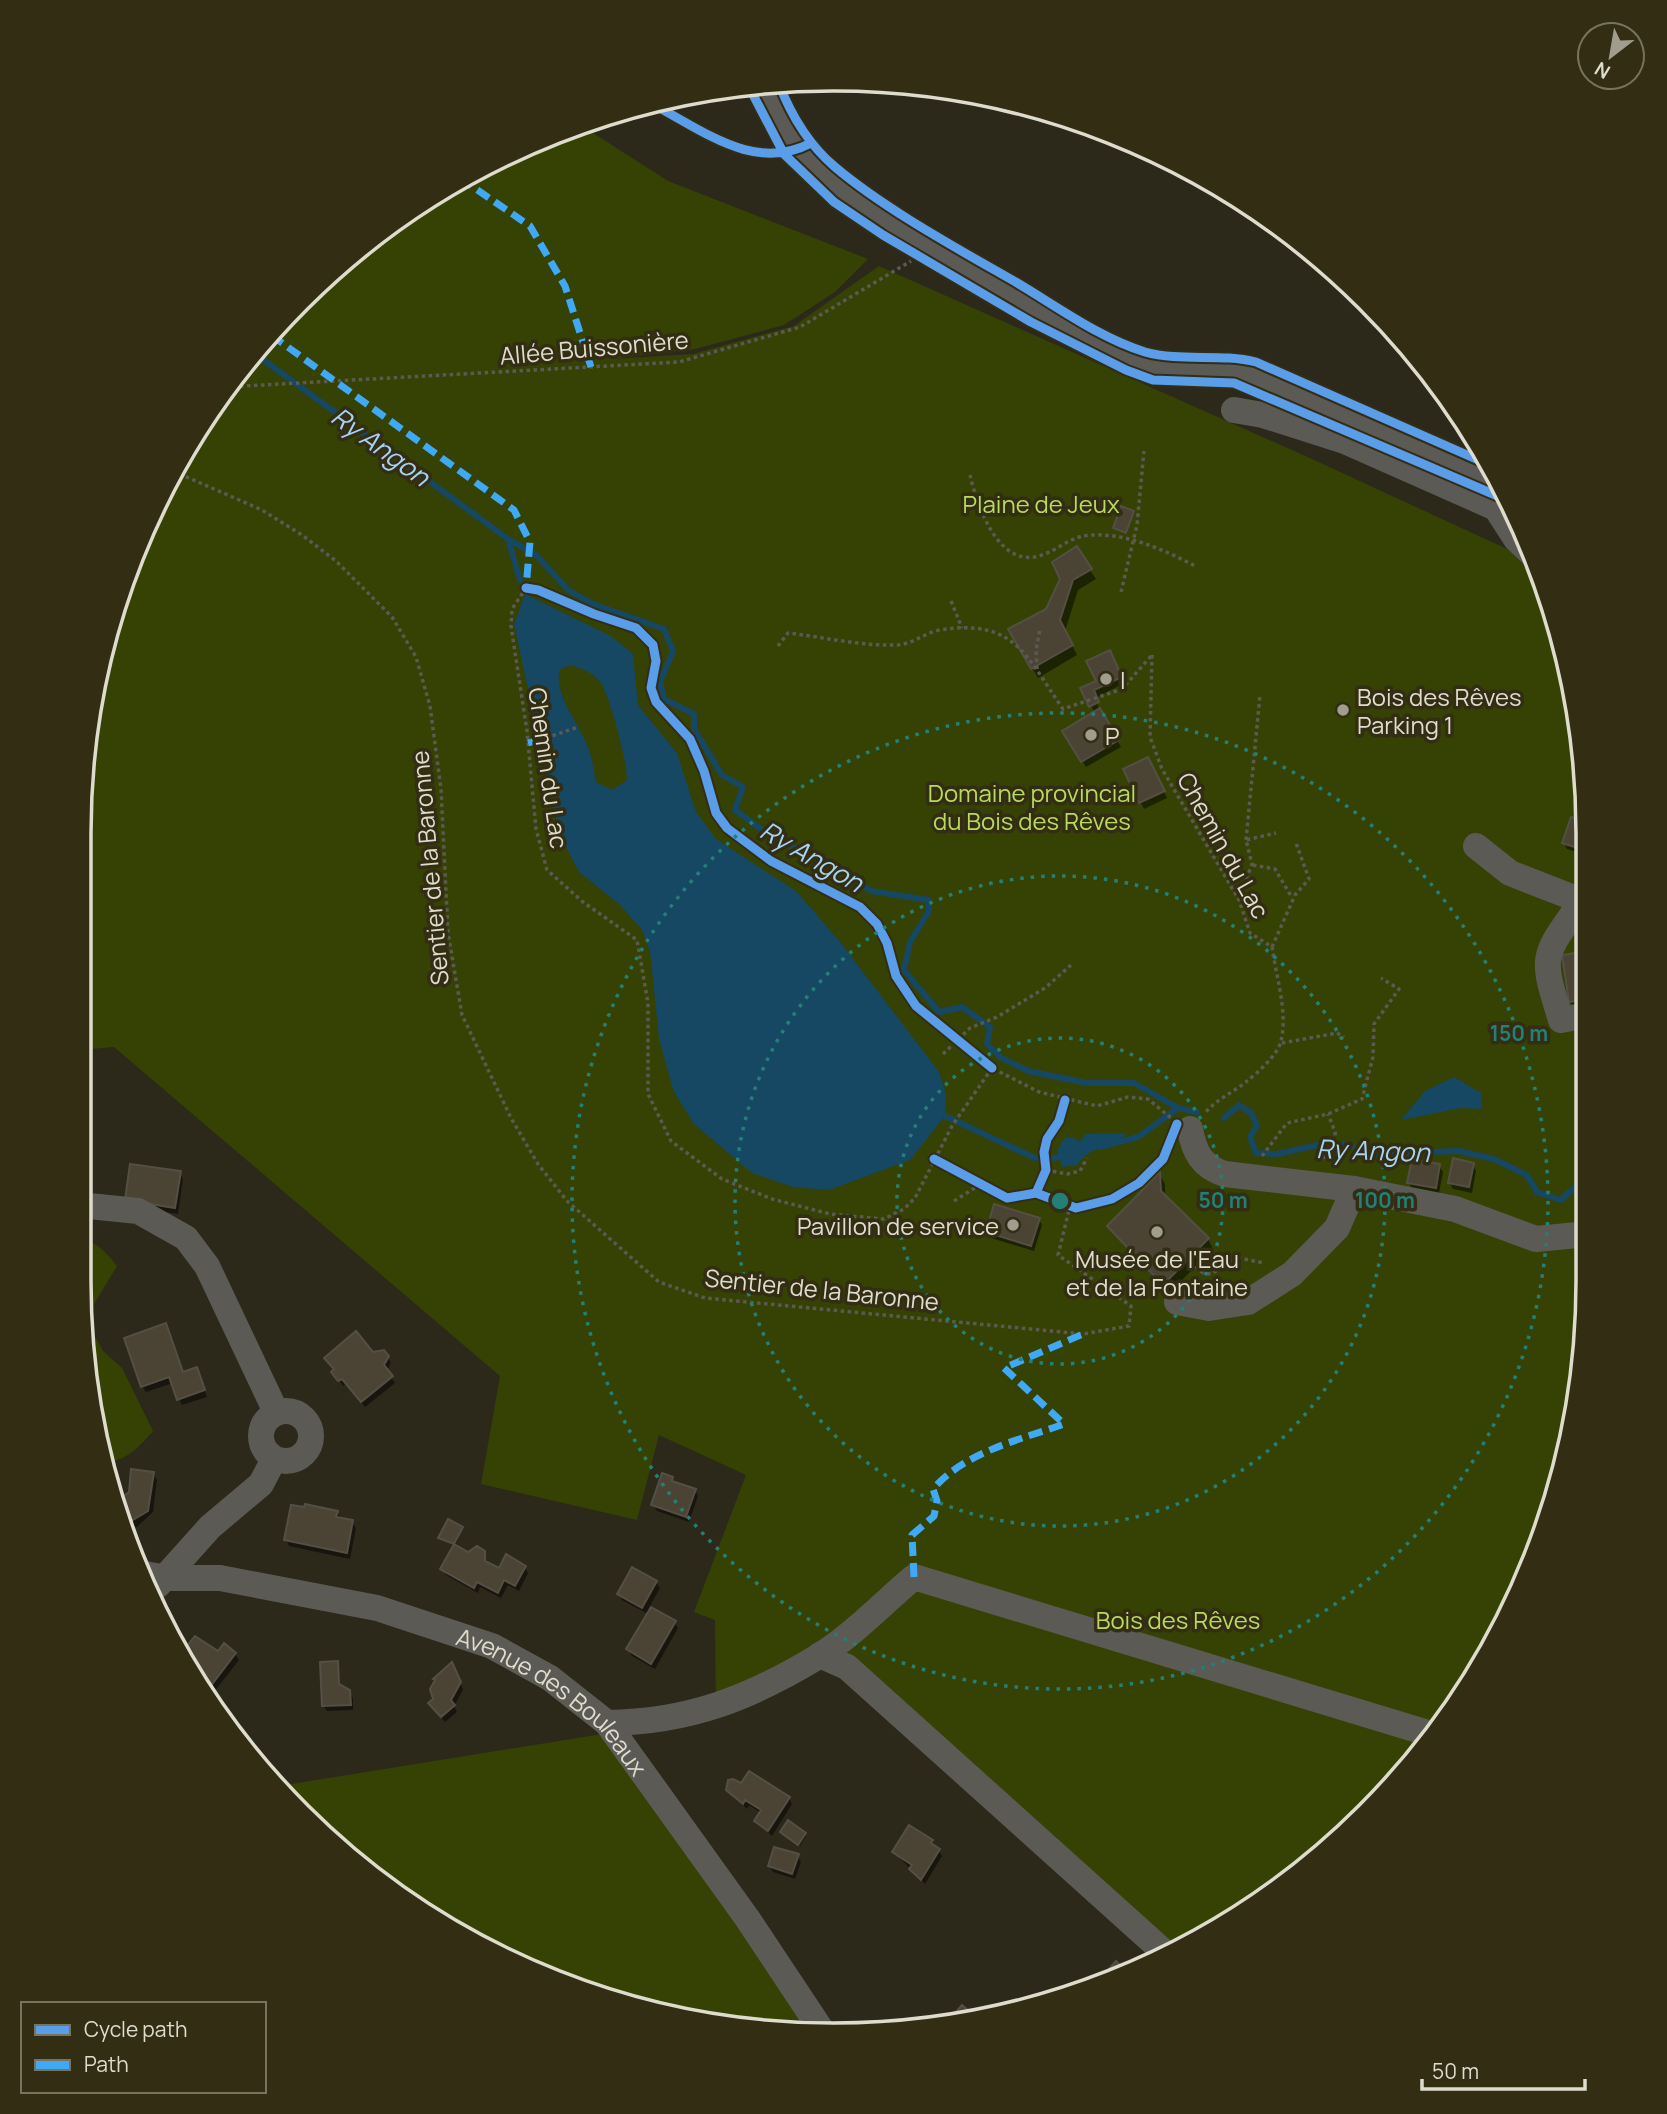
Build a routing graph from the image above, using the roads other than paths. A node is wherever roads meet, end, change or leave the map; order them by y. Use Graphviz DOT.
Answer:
graph roads {
  1 [pos="770,94"];
  2 [pos="1234,410"];
  3 [pos="1484,477"];
  4 [pos="1511,531"];
  5 [pos="1476,846"];
  6 [pos="1576,899"];
  7 [pos="1576,912"];
  8 [pos="1576,1017"];
  9 [pos="1181,1133"];
  10 [pos="1354,1189"];
  11 [pos="91,1206"];
  12 [pos="1576,1235"];
  13 [pos="1178,1302"];
  14 [pos="276,1412"];
  15 [pos="274,1459"];
  16 [pos="155,1580"];
  17 [pos="155,1581"];
  18 [pos="820,1655"];
  19 [pos="607,1723"];
  20 [pos="1424,1732"];
  21 [pos="1159,1947"];
  22 [pos="816,2022"];
  1 -- 3 [label="street"];
  2 -- 4 [label="street"];
  5 -- 6 [label="street"];
  7 -- 8 [label="street"];
  9 -- 10 [label="street"];
  10 -- 12 [label="street"];
  10 -- 13 [label="street"];
  11 -- 14 [label="street"];
  14 -- 15 [label="street"];
  14 -- 15 [label="street"];
  15 -- 16 [label="street"];
  17 -- 19 [label="street, Avenue des Bouleaux"];
  18 -- 19 [label="street"];
  18 -- 20 [label="street"];
  18 -- 21 [label="street"];
  19 -- 22 [label="street, Avenue des Bouleaux"];
}
